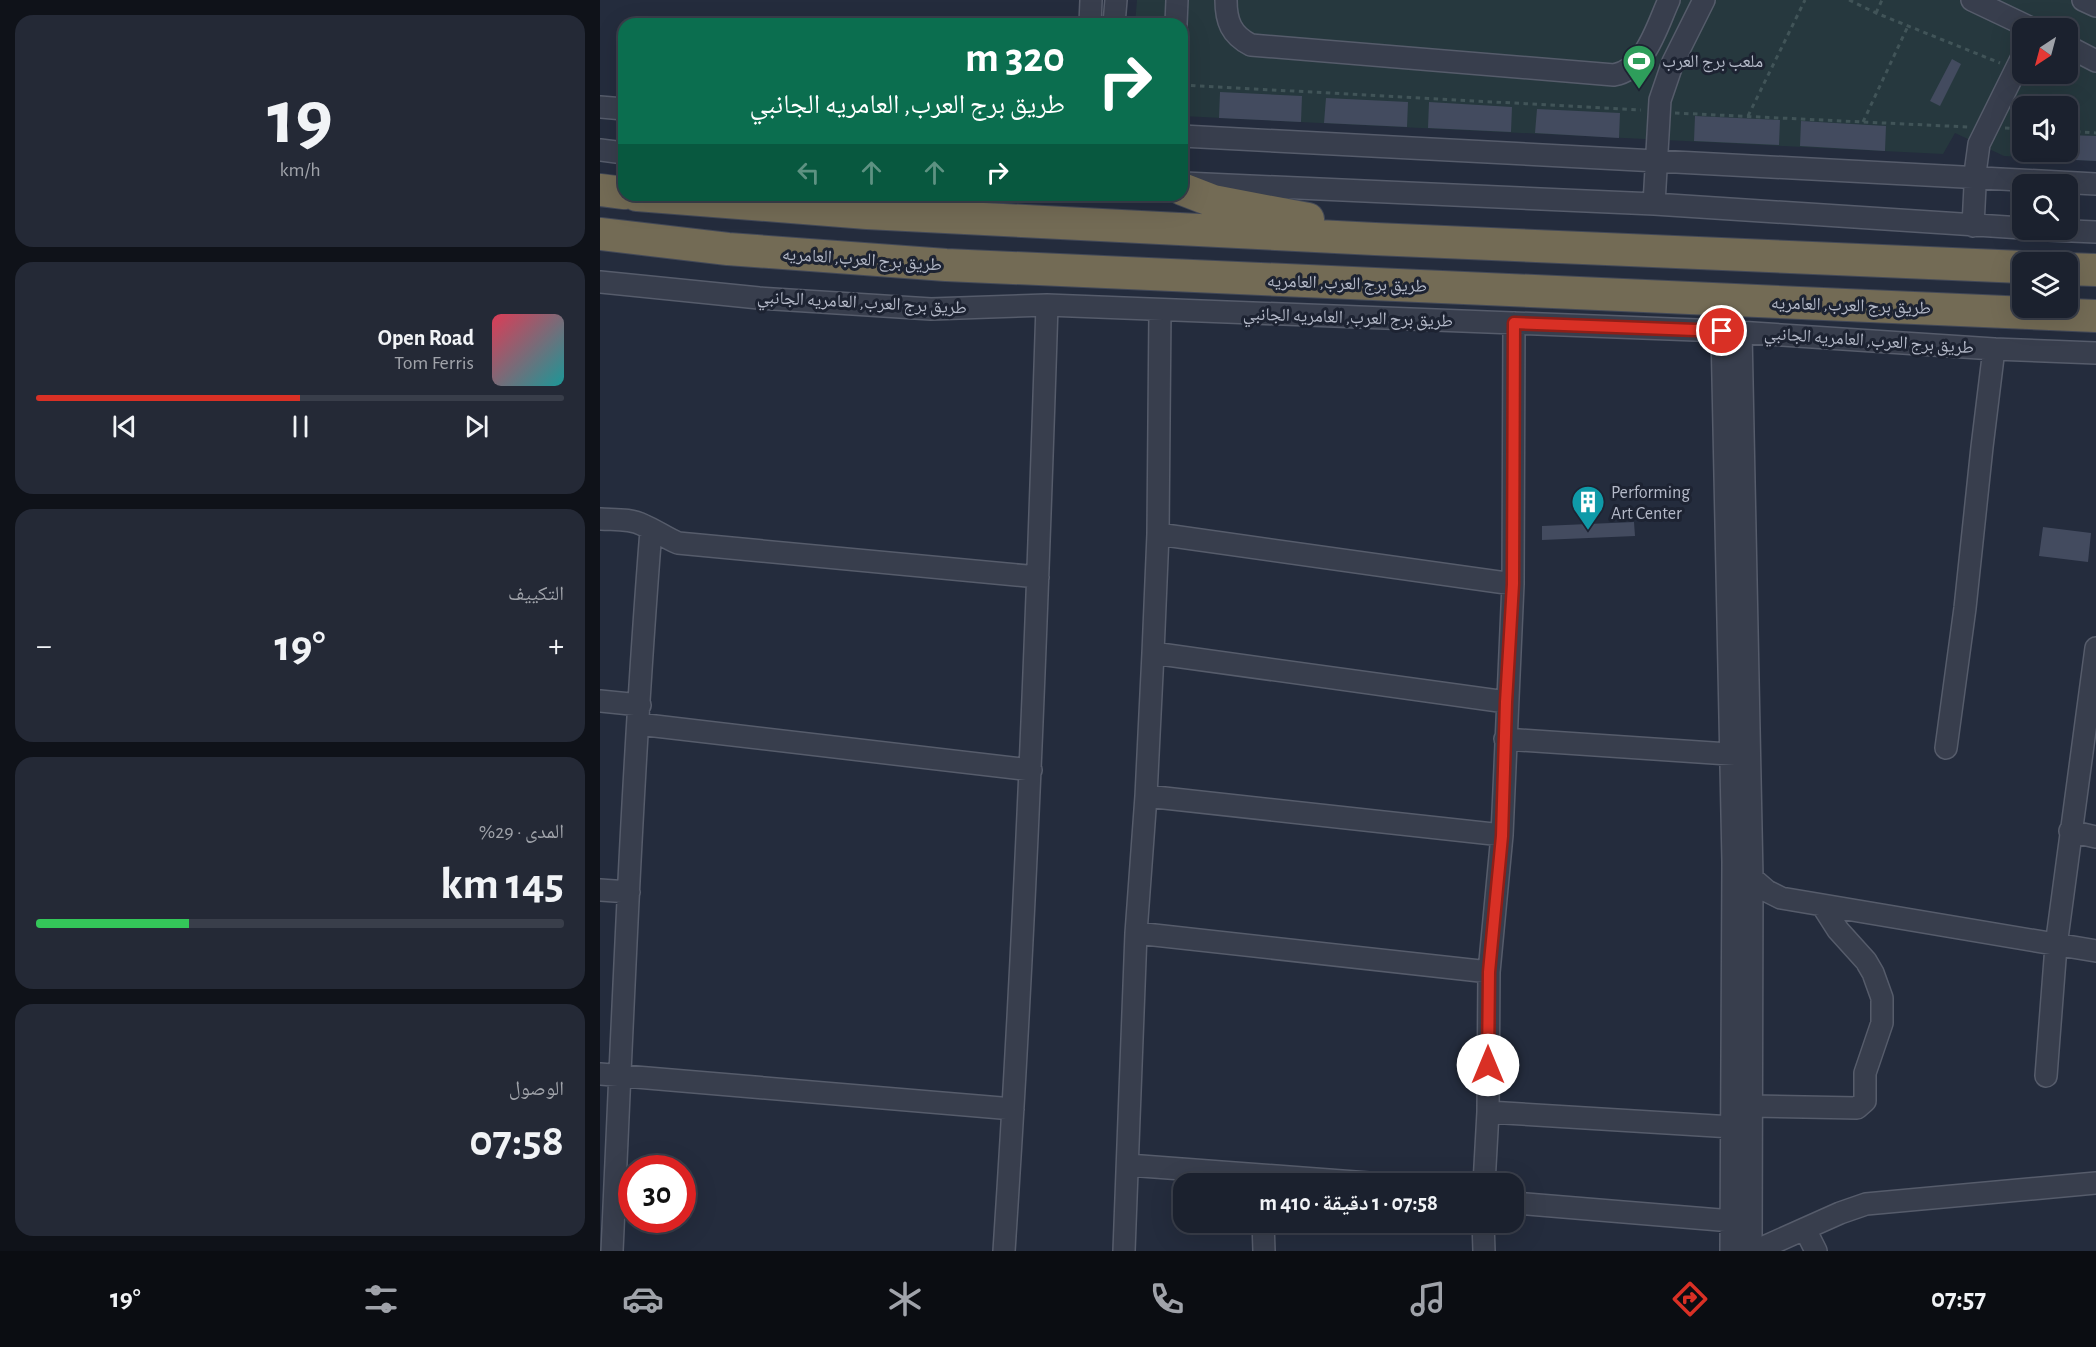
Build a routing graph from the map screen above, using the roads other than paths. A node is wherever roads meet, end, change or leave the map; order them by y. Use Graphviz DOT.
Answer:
graph roads {
  1 [pos="1091,0"];
  2 [pos="1116,0"];
  3 [pos="1177,0"];
  4 [pos="1226,0"];
  5 [pos="1669,0"];
  6 [pos="1704,0"];
  7 [pos="1972,0"];
  8 [pos="2083,0"];
  9 [pos="2096,6"];
  10 [pos="1090,18"];
  11 [pos="1114,18"];
  12 [pos="1176,18"];
  13 [pos="2012,19"];
  14 [pos="2078,52"];
  15 [pos="2096,61"];
  16 [pos="2012,77"];
  17 [pos="600,107"];
  18 [pos="618,108"];
  19 [pos="1188,136"];
  20 [pos="600,150"];
  21 [pos="618,152"];
  22 [pos="1655,161"];
  23 [pos="1976,177"];
  24 [pos="1188,183"];
  25 [pos="2096,184"];
  26 [pos="600,190"];
  27 [pos="1188,191"];
  28 [pos="618,192"];
  29 [pos="714,201"];
  30 [pos="1654,204"];
  31 [pos="1973,226"];
  32 [pos="2012,228"];
  33 [pos="2078,231"];
  34 [pos="2096,232"];
  35 [pos="600,234"];
  36 [pos="1375,239"];
  37 [pos="2012,267"];
  38 [pos="2078,269"];
  39 [pos="2096,270"];
  40 [pos="600,282"];
  41 [pos="1047,304"];
  42 [pos="1160,310"];
  43 [pos="2096,315"];
  44 [pos="1514,323"];
  45 [pos="1731,331"];
  46 [pos="1994,349"];
  47 [pos="2096,353"];
  48 [pos="600,519"];
  49 [pos="651,530"];
  50 [pos="1158,534"];
  51 [pos="1038,577"];
  52 [pos="1513,584"];
  53 [pos="2096,648"];
  54 [pos="1153,653"];
  55 [pos="600,701"];
  56 [pos="1506,702"];
  57 [pos="639,715"];
  58 [pos="1505,739"];
  59 [pos="1946,748"];
  60 [pos="1741,755"];
  61 [pos="1031,770"];
  62 [pos="1146,796"];
  63 [pos="2070,831"];
  64 [pos="1502,836"];
  65 [pos="2096,837"];
  66 [pos="1733,862"];
  67 [pos="1752,878"];
  68 [pos="600,890"];
  69 [pos="629,892"];
  70 [pos="1822,905"];
  71 [pos="1136,933"];
  72 [pos="2056,946"];
  73 [pos="2096,951"];
  74 [pos="1489,972"];
  75 [pos="610,1075"];
  76 [pos="2046,1076"];
  77 [pos="1751,1106"];
  78 [pos="1013,1109"];
  79 [pos="1488,1112"];
  80 [pos="1732,1127"];
  81 [pos="1128,1165"];
  82 [pos="1205,1173"];
  83 [pos="1485,1173"];
  84 [pos="2096,1183"];
  85 [pos="1524,1204"];
  86 [pos="1741,1222"];
  87 [pos="1805,1229"];
  88 [pos="1263,1233"];
  89 [pos="1483,1233"];
  90 [pos="612,1251"];
  91 [pos="1004,1251"];
  92 [pos="1124,1251"];
  93 [pos="1263,1251"];
  94 [pos="1484,1251"];
  95 [pos="1731,1251"];
  96 [pos="1753,1251"];
  97 [pos="1816,1251"];
  1 -- 10 [label="street"];
  2 -- 11 [label="street"];
  3 -- 12 [label="street"];
  4 -- 5 [label="street"];
  6 -- 22 [label="street"];
  7 -- 13 [label="street"];
  8 -- 9 [label="street"];
  14 -- 15 [label="street"];
  16 -- 23 [label="street"];
  17 -- 18 [label="street"];
  19 -- 22 [label="street"];
  20 -- 21 [label="street"];
  22 -- 23 [label="street"];
  22 -- 30 [label="street"];
  23 -- 25 [label="street"];
  23 -- 31 [label="street"];
  24 -- 30 [label="street"];
  26 -- 28 [label="highway"];
  27 -- 36 [label="highway"];
  29 -- 36 [label="highway"];
  30 -- 31 [label="street"];
  31 -- 32 [label="street"];
  33 -- 34 [label="street"];
  35 -- 43 [label="highway, طريق برج العرب, العامريه"];
  36 -- 37 [label="highway"];
  38 -- 39 [label="highway"];
  40 -- 41 [label="street, طريق برج العرب, العامريه الجانبي"];
  41 -- 42 [label="street, طريق برج العرب, العامريه الجانبي"];
  41 -- 51 [label="street"];
  42 -- 44 [label="street, طريق برج العرب, العامريه الجانبي"];
  42 -- 50 [label="street"];
  44 -- 45 [label="street, طريق برج العرب, العامريه الجانبي"];
  44 -- 52 [label="street"];
  45 -- 46 [label="street, طريق برج العرب, العامريه الجانبي"];
  45 -- 60 [label="street"];
  46 -- 47 [label="street, طريق برج العرب, العامريه الجانبي"];
  46 -- 59 [label="street"];
  48 -- 49 [label="street"];
  49 -- 51 [label="street"];
  49 -- 57 [label="street"];
  50 -- 52 [label="street"];
  50 -- 54 [label="street"];
  51 -- 61 [label="street"];
  52 -- 56 [label="street"];
  53 -- 63 [label="street"];
  54 -- 56 [label="street"];
  54 -- 62 [label="street"];
  55 -- 57 [label="street"];
  56 -- 58 [label="street"];
  57 -- 61 [label="street"];
  57 -- 69 [label="street"];
  58 -- 60 [label="street"];
  58 -- 64 [label="street"];
  60 -- 66 [label="street"];
  60 -- 67 [label="street"];
  61 -- 78 [label="street"];
  62 -- 64 [label="street"];
  62 -- 71 [label="street"];
  63 -- 65 [label="street"];
  63 -- 72 [label="street"];
  64 -- 74 [label="street"];
  66 -- 67 [label="street"];
  66 -- 80 [label="street"];
  67 -- 70 [label="street"];
  67 -- 77 [label="street"];
  68 -- 69 [label="street"];
  69 -- 75 [label="street"];
  70 -- 72 [label="street"];
  70 -- 77 [label="street"];
  71 -- 74 [label="street"];
  71 -- 81 [label="street"];
  72 -- 73 [label="street"];
  72 -- 76 [label="street"];
  74 -- 79 [label="street"];
  75 -- 78 [label="street"];
  75 -- 90 [label="street"];
  77 -- 86 [label="street"];
  78 -- 91 [label="street"];
  79 -- 80 [label="street"];
  79 -- 83 [label="street"];
  80 -- 86 [label="street"];
  81 -- 82 [label="street"];
  81 -- 92 [label="street"];
  84 -- 87 [label="street"];
  85 -- 86 [label="street"];
  86 -- 95 [label="street"];
  86 -- 96 [label="street"];
  87 -- 96 [label="street"];
  87 -- 97 [label="street"];
  88 -- 93 [label="street"];
  89 -- 94 [label="street"];
}
